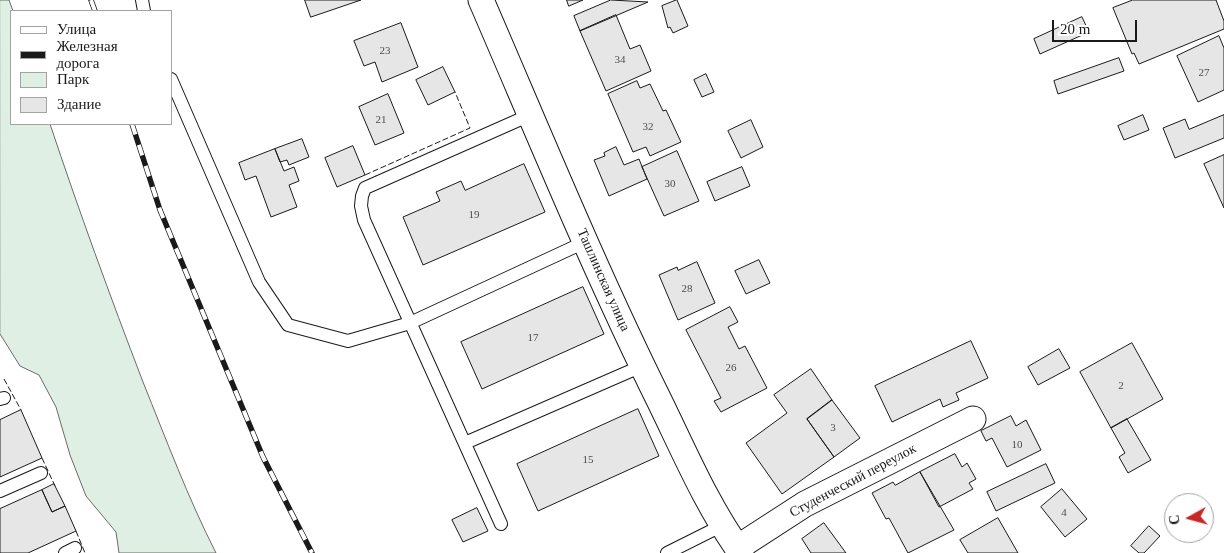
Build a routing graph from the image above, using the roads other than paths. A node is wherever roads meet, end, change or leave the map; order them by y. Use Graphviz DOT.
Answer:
graph roads {
  1 [pos="481,0"];
  2 [pos="172,81"];
  3 [pos="530,115"];
  4 [pos="585,242"];
  5 [pos="410,323"];
  6 [pos="642,366"];
  7 [pos="973,419"];
  8 [pos="465,444"];
  9 [pos="41,473"];
  10 [pos="0,492"];
  11 [pos="501,524"];
  12 [pos="724,525"];
  13 [pos="739,551"];
  14 [pos="667,553"];
  1 -- 3 [label="street, Ташлинская улица"];
  2 -- 5 [label="lane"];
  3 -- 4 [label="street, Ташлинская улица"];
  3 -- 5 [label="lane"];
  4 -- 5 [label="lane"];
  4 -- 6 [label="street, Ташлинская улица"];
  5 -- 8 [label="lane"];
  6 -- 8 [label="lane"];
  6 -- 12 [label="street, Ташлинская улица"];
  7 -- 13 [label="street, Студенческий переулок"];
  8 -- 11 [label="lane"];
  9 -- 10 [label="lane"];
  12 -- 13 [label="street, Ташлинская улица"];
  12 -- 14 [label="lane"];
}
